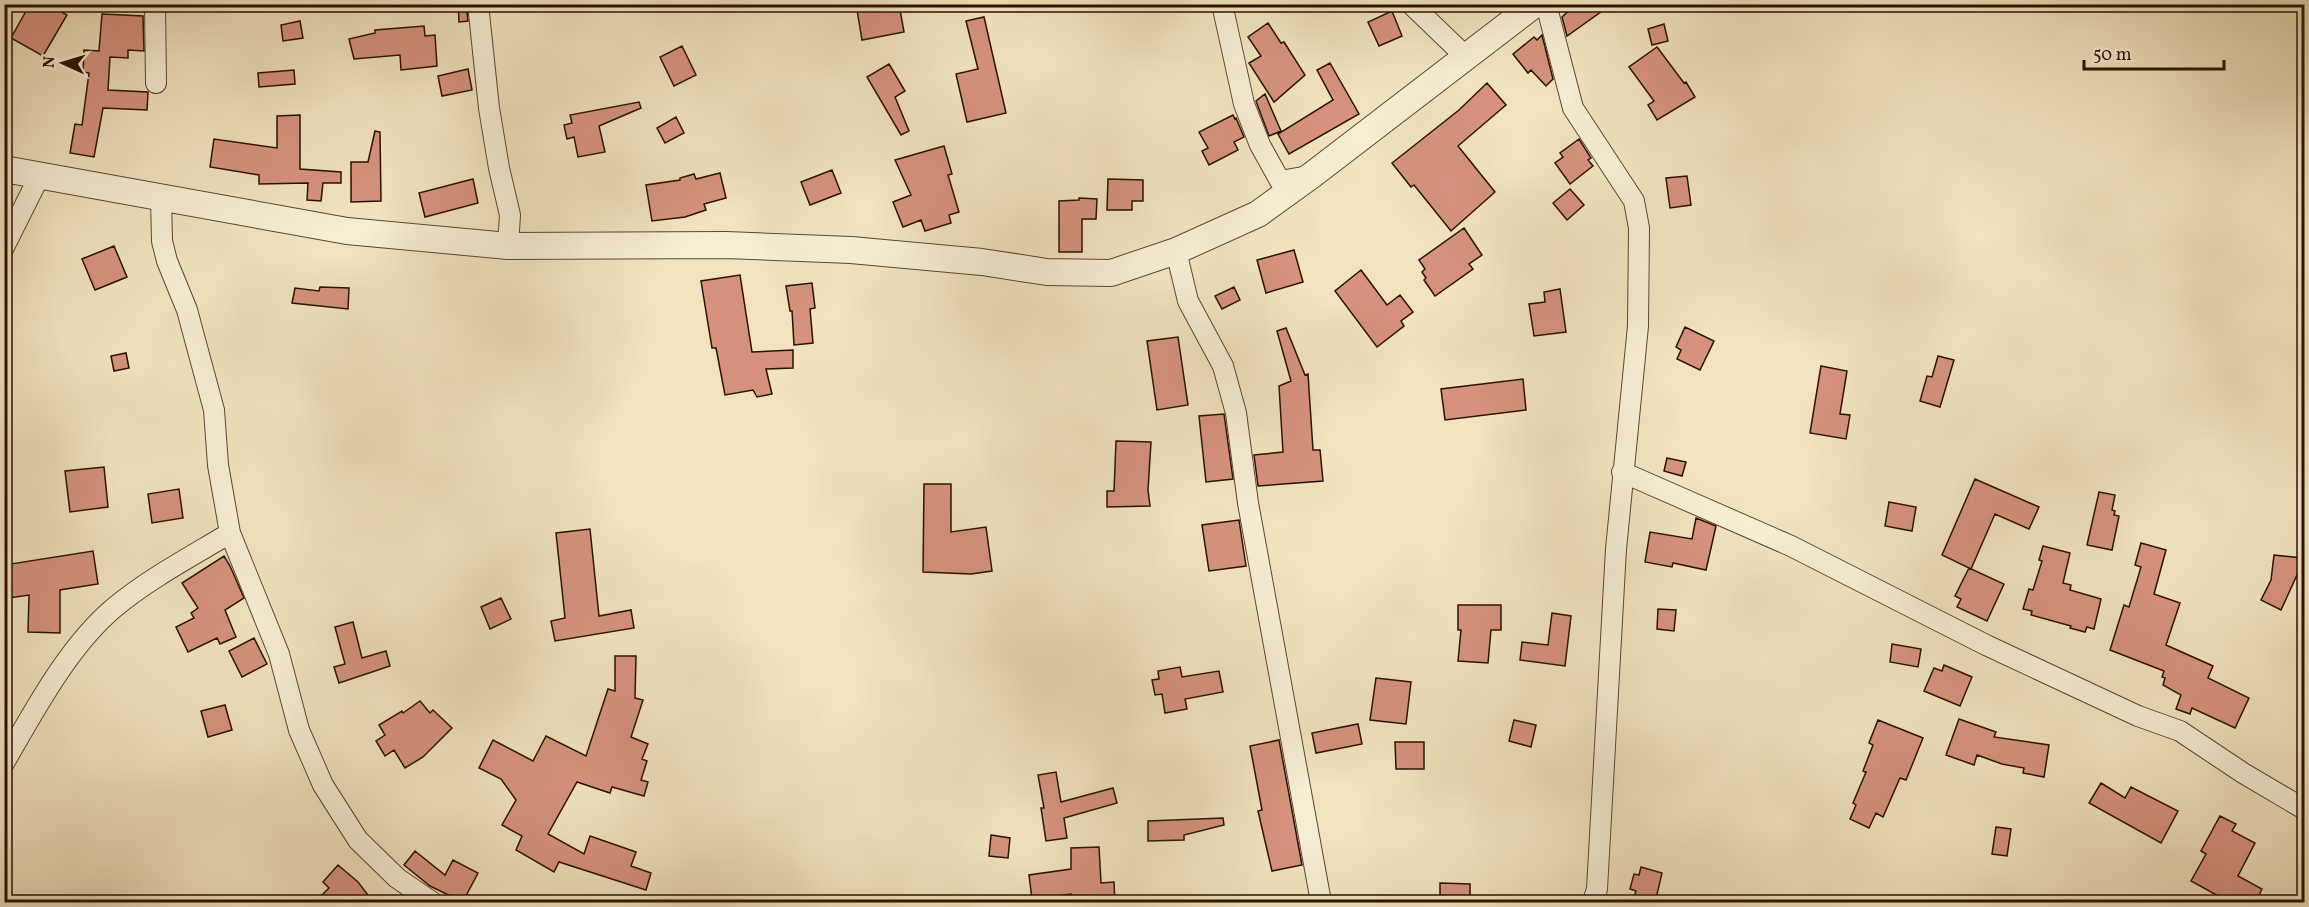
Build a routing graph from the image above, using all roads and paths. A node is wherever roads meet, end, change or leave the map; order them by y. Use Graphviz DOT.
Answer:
graph roads {
  1 [pos="155,4"];
  2 [pos="478,4"];
  3 [pos="1222,4"];
  4 [pos="1411,4"];
  5 [pos="1535,4"];
  6 [pos="1546,4"];
  7 [pos="1466,57"];
  8 [pos="156,83"];
  9 [pos="4,169"];
  10 [pos="40,175"];
  11 [pos="1312,175"];
  12 [pos="162,198"];
  13 [pos="508,246"];
  14 [pos="4,247"];
  15 [pos="1176,251"];
  16 [pos="1622,472"];
  17 [pos="230,533"];
  18 [pos="4,763"];
  19 [pos="2304,809"];
  20 [pos="432,903"];
  21 [pos="1321,903"];
  22 [pos="1593,903"];
  1 -- 8 [label="street"];
  2 -- 13 [label="street"];
  3 -- 11 [label="street"];
  4 -- 7 [label="street"];
  5 -- 7 [label="street"];
  6 -- 16 [label="street"];
  7 -- 11 [label="street"];
  9 -- 10 [label="street"];
  10 -- 12 [label="street"];
  10 -- 14 [label="street"];
  11 -- 15 [label="street"];
  12 -- 13 [label="street"];
  12 -- 17 [label="street"];
  13 -- 15 [label="street"];
  15 -- 21 [label="street"];
  16 -- 19 [label="street"];
  16 -- 22 [label="street"];
  17 -- 18 [label="street"];
  17 -- 20 [label="street"];
}
